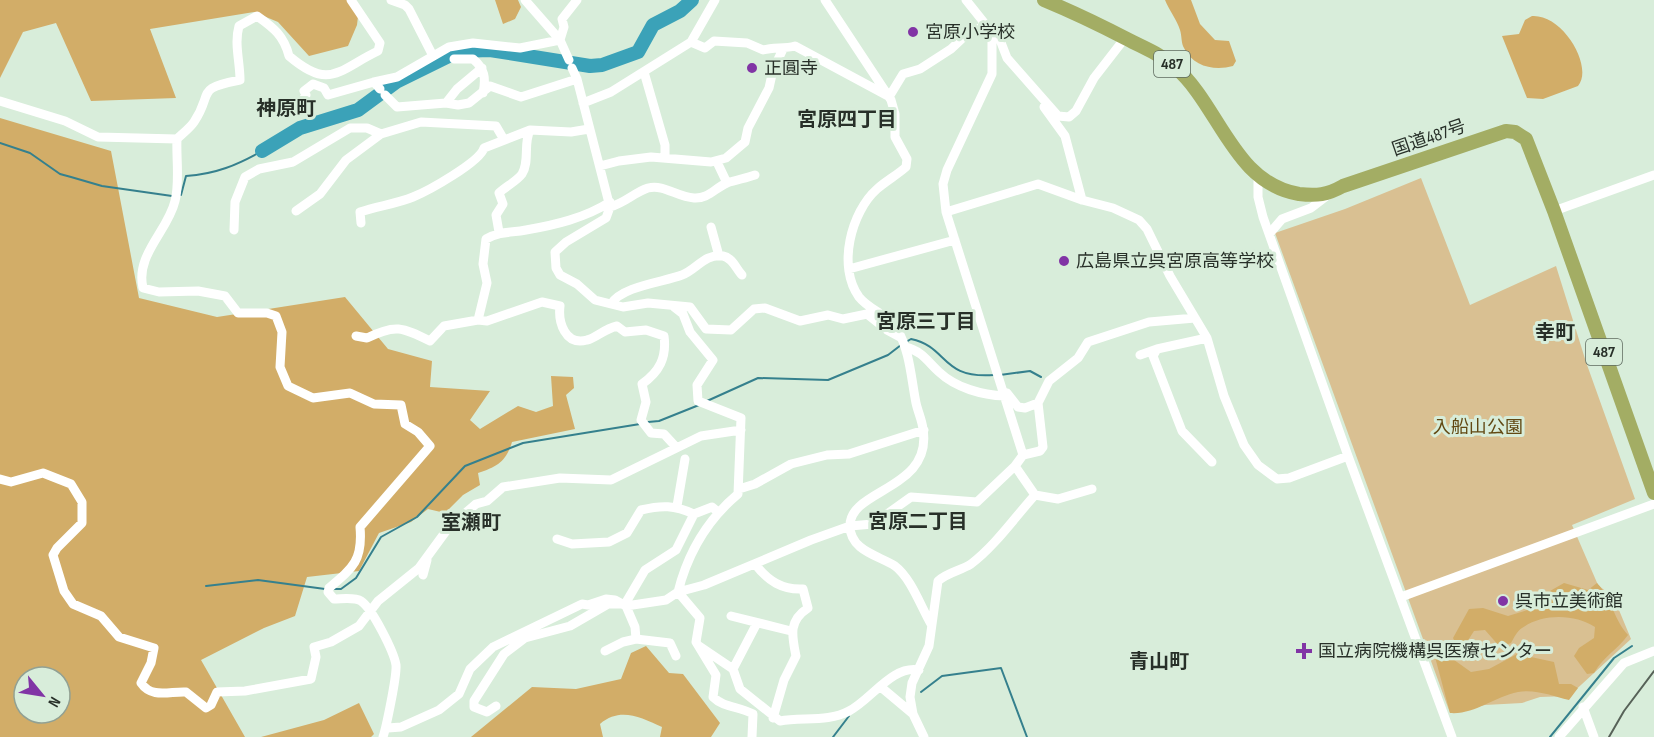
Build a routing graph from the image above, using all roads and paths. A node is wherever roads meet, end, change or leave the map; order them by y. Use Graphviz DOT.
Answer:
graph roads {
  1 [pos="351,0"];
  2 [pos="391,0"];
  3 [pos="525,0"];
  4 [pos="577,0"];
  5 [pos="715,0"];
  6 [pos="825,0"];
  7 [pos="966,0"];
  8 [pos="1044,0"];
  9 [pos="986,25"];
  10 [pos="1125,38"];
  11 [pos="560,40"];
  12 [pos="691,42"];
  13 [pos="783,49"];
  14 [pos="432,54"];
  15 [pos="454,59"];
  16 [pos="482,68"];
  17 [pos="644,72"];
  18 [pos="577,79"];
  19 [pos="1025,81"];
  20 [pos="380,89"];
  21 [pos="483,93"];
  22 [pos="889,97"];
  23 [pos="0,101"];
  24 [pos="446,103"];
  25 [pos="583,103"];
  26 [pos="300,105"];
  27 [pos="589,129"];
  28 [pos="530,130"];
  29 [pos="381,134"];
  30 [pos="503,138"];
  31 [pos="177,139"];
  32 [pos="665,158"];
  33 [pos="717,162"];
  34 [pos="600,166"];
  35 [pos="1654,175"];
  36 [pos="755,176"];
  37 [pos="1258,177"];
  38 [pos="727,183"];
  39 [pos="1330,194"];
  40 [pos="1082,200"];
  41 [pos="610,204"];
  42 [pos="296,211"];
  43 [pos="1554,211"];
  44 [pos="946,212"];
  45 [pos="361,223"];
  46 [pos="711,227"];
  47 [pos="234,230"];
  48 [pos="500,232"];
  49 [pos="1269,233"];
  50 [pos="955,240"];
  51 [pos="719,256"];
  52 [pos="849,269"];
  53 [pos="742,275"];
  54 [pos="611,304"];
  55 [pos="674,307"];
  56 [pos="1195,318"];
  57 [pos="478,320"];
  58 [pos="357,336"];
  59 [pos="900,337"];
  60 [pos="1208,338"];
  61 [pos="905,347"];
  62 [pos="1157,349"];
  63 [pos="1140,355"];
  64 [pos="1002,386"];
  65 [pos="1005,396"];
  66 [pos="1038,403"];
  67 [pos="741,430"];
  68 [pos="924,430"];
  69 [pos="676,447"];
  70 [pos="1023,455"];
  71 [pos="1348,456"];
  72 [pos="685,459"];
  73 [pos="1212,462"];
  74 [pos="1015,466"];
  75 [pos="0,479"];
  76 [pos="740,489"];
  77 [pos="1092,489"];
  78 [pos="1654,493"];
  79 [pos="1035,495"];
  80 [pos="1654,504"];
  81 [pos="677,506"];
  82 [pos="718,512"];
  83 [pos="694,514"];
  84 [pos="850,526"];
  85 [pos="557,539"];
  86 [pos="427,557"];
  87 [pos="755,564"];
  88 [pos="423,575"];
  89 [pos="678,592"];
  90 [pos="1401,597"];
  91 [pos="625,605"];
  92 [pos="371,609"];
  93 [pos="731,616"];
  94 [pos="757,623"];
  95 [pos="931,624"];
  96 [pos="791,631"];
  97 [pos="636,639"];
  98 [pos="699,646"];
  99 [pos="605,651"];
  100 [pos="1654,651"];
  101 [pos="676,656"];
  102 [pos="733,669"];
  103 [pos="918,670"];
  104 [pos="882,688"];
  105 [pos="496,706"];
  106 [pos="1583,707"];
  107 [pos="913,714"];
  108 [pos="773,717"];
  109 [pos="388,728"];
  110 [pos="383,737"];
  111 [pos="752,737"];
  112 [pos="924,737"];
  113 [pos="1452,737"];
  114 [pos="1559,737"];
  115 [pos="1594,737"];
  1 -- 31 [label="street"];
  2 -- 14 [label="street"];
  3 -- 11 [label="street"];
  4 -- 11 [label="street"];
  5 -- 12 [label="street"];
  6 -- 22 [label="street"];
  7 -- 9 [label="street"];
  8 -- 10 [label="highway, 国道487号 / 487"];
  9 -- 19 [label="street"];
  9 -- 22 [label="street"];
  9 -- 44 [label="street"];
  10 -- 19 [label="street"];
  10 -- 37 [label="highway, 国道487号 / 487"];
  11 -- 14 [label="street"];
  11 -- 18 [label="street"];
  12 -- 13 [label="street"];
  12 -- 17 [label="street"];
  13 -- 22 [label="street"];
  13 -- 33 [label="street"];
  14 -- 20 [label="street"];
  15 -- 16 [label="street"];
  16 -- 21 [label="street"];
  16 -- 24 [label="street"];
  17 -- 25 [label="street"];
  17 -- 32 [label="street"];
  18 -- 21 [label="street"];
  18 -- 25 [label="street"];
  19 -- 40 [label="street"];
  20 -- 24 [label="street"];
  20 -- 26 [label="street"];
  21 -- 24 [label="street"];
  22 -- 52 [label="street"];
  23 -- 31 [label="street"];
  25 -- 27 [label="street"];
  27 -- 28 [label="street"];
  27 -- 34 [label="street"];
  28 -- 30 [label="street"];
  28 -- 48 [label="street"];
  29 -- 30 [label="street"];
  29 -- 42 [label="street"];
  29 -- 47 [label="street"];
  30 -- 45 [label="street"];
  31 -- 92 [label="street"];
  32 -- 33 [label="street"];
  32 -- 34 [label="street"];
  33 -- 38 [label="street"];
  34 -- 41 [label="street"];
  35 -- 43 [label="street"];
  36 -- 38 [label="street"];
  37 -- 39 [label="highway, 国道487号 / 487"];
  37 -- 49 [label="street"];
  38 -- 41 [label="street"];
  39 -- 43 [label="highway, 国道487号 / 487"];
  39 -- 49 [label="street"];
  40 -- 44 [label="street"];
  40 -- 56 [label="street"];
  41 -- 48 [label="street"];
  41 -- 54 [label="street"];
  43 -- 78 [label="highway, 国道487号 / 487"];
  44 -- 50 [label="street"];
  46 -- 51 [label="street"];
  48 -- 57 [label="street"];
  49 -- 71 [label="street"];
  50 -- 52 [label="street"];
  50 -- 64 [label="street"];
  51 -- 53 [label="street"];
  51 -- 54 [label="street"];
  52 -- 59 [label="street"];
  54 -- 55 [label="street"];
  55 -- 59 [label="street"];
  55 -- 67 [label="street"];
  56 -- 60 [label="street"];
  56 -- 66 [label="street"];
  57 -- 58 [label="street"];
  57 -- 69 [label="street"];
  59 -- 61 [label="street"];
  60 -- 62 [label="street"];
  60 -- 71 [label="street"];
  61 -- 65 [label="street"];
  61 -- 68 [label="street"];
  62 -- 63 [label="street"];
  62 -- 73 [label="street"];
  64 -- 65 [label="street"];
  64 -- 66 [label="street"];
  65 -- 70 [label="street"];
  66 -- 70 [label="street"];
  67 -- 69 [label="street"];
  67 -- 76 [label="street"];
  68 -- 76 [label="street"];
  68 -- 84 [label="street"];
  69 -- 86 [label="street"];
  70 -- 74 [label="street"];
  71 -- 90 [label="street"];
  72 -- 81 [label="street"];
  74 -- 79 [label="street"];
  74 -- 84 [label="street"];
  75 -- 92 [label="street"];
  76 -- 82 [label="street"];
  77 -- 79 [label="street"];
  79 -- 95 [label="street"];
  80 -- 90 [label="street"];
  81 -- 83 [label="street"];
  81 -- 85 [label="street"];
  82 -- 83 [label="street"];
  82 -- 89 [label="street"];
  83 -- 91 [label="street"];
  84 -- 87 [label="street"];
  84 -- 95 [label="street"];
  86 -- 88 [label="street"];
  86 -- 92 [label="street"];
  87 -- 89 [label="street"];
  87 -- 96 [label="street"];
  89 -- 91 [label="street"];
  89 -- 98 [label="street"];
  90 -- 113 [label="street"];
  91 -- 97 [label="street"];
  91 -- 105 [label="street"];
  91 -- 109 [label="street"];
  92 -- 109 [label="street"];
  93 -- 94 [label="street"];
  94 -- 96 [label="street"];
  94 -- 102 [label="street"];
  95 -- 103 [label="street"];
  96 -- 108 [label="street"];
  97 -- 99 [label="street"];
  97 -- 101 [label="street"];
  98 -- 102 [label="street"];
  98 -- 111 [label="street"];
  100 -- 106 [label="street"];
  102 -- 108 [label="street"];
  103 -- 104 [label="street"];
  103 -- 107 [label="street"];
  104 -- 107 [label="street"];
  104 -- 108 [label="street"];
  106 -- 114 [label="street"];
  106 -- 115 [label="street"];
  107 -- 112 [label="street"];
  109 -- 110 [label="street"];
}
